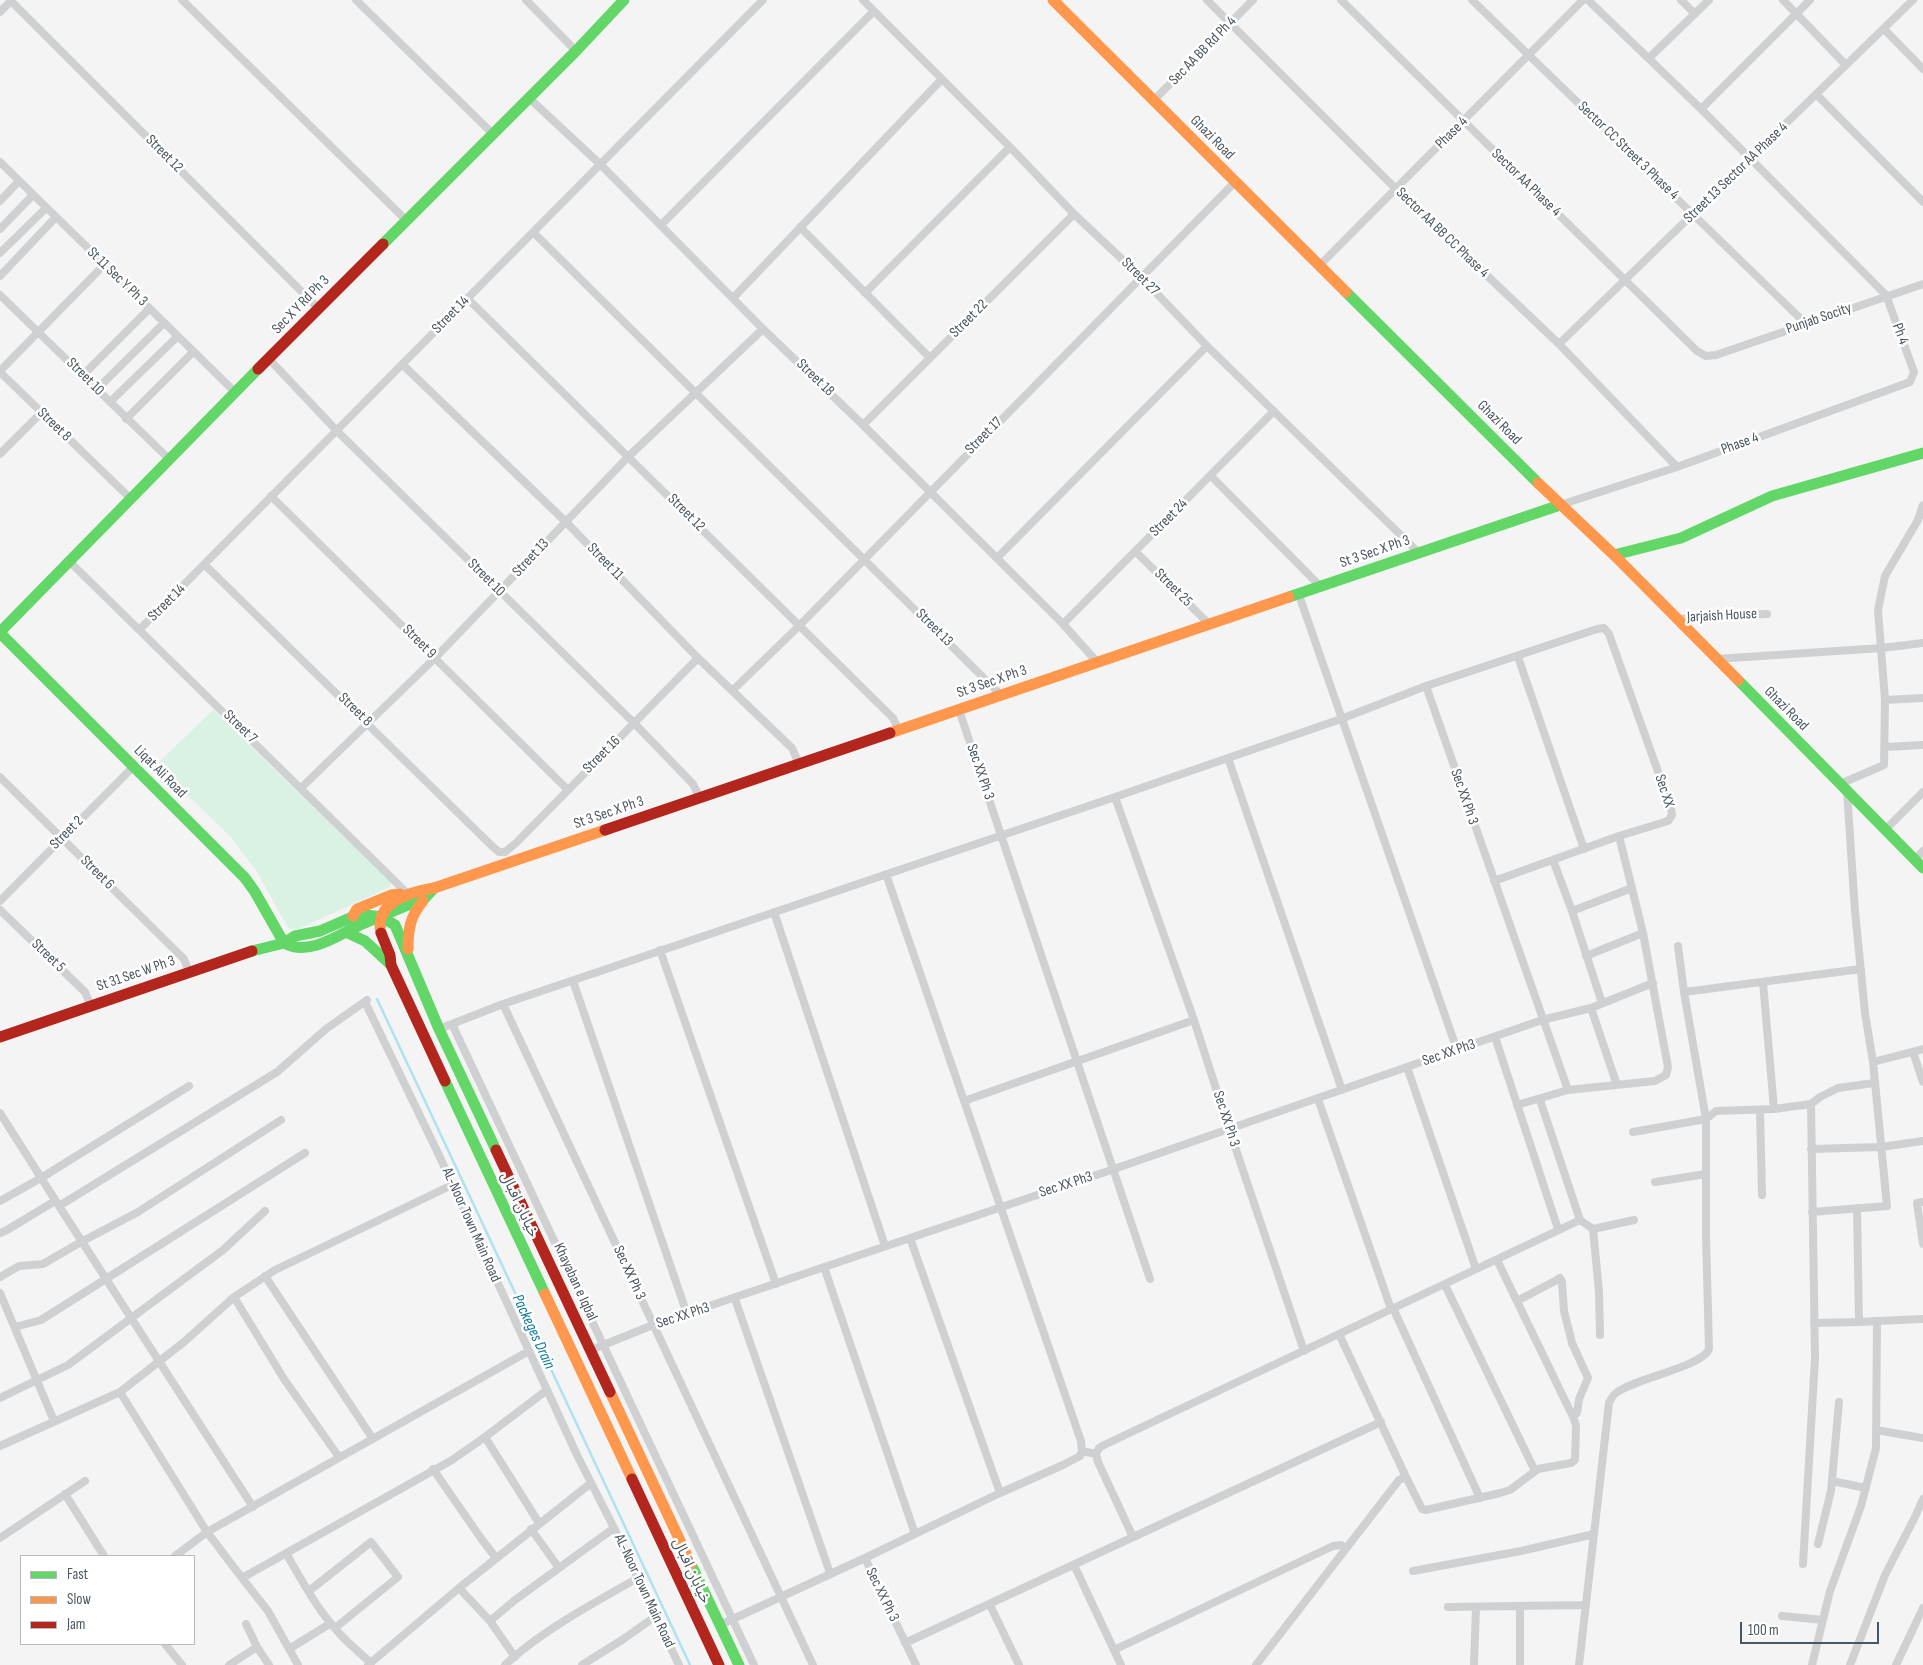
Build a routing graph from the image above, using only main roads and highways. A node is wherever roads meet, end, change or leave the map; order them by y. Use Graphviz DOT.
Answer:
graph roads {
  1 [pos="624,0"];
  2 [pos="1053,0"];
  3 [pos="1923,453"];
  4 [pos="1560,506"];
  5 [pos="1614,555"];
  6 [pos="0,632"];
  7 [pos="1923,868"];
  8 [pos="434,888"];
  9 [pos="408,895"];
  10 [pos="425,898"];
  11 [pos="381,917"];
  12 [pos="352,918"];
  13 [pos="348,933"];
  14 [pos="284,943"];
  15 [pos="408,956"];
  16 [pos="391,965"];
  17 [pos="0,1037"];
  18 [pos="642,1461"];
  19 [pos="626,1468"];
  20 [pos="719,1665"];
  21 [pos="739,1665"];
  1 -- 6 [label="main road, Sec X Y Rd Ph 3"];
  2 -- 4 [label="main road, Ghazi Road"];
  3 -- 5 [label="main road"];
  4 -- 5 [label="main road, Ghazi Road"];
  4 -- 8 [label="main road, St 3 Sec X Ph 3"];
  5 -- 7 [label="main road, Ghazi Road"];
  6 -- 14 [label="main road, Liqat Ali Road"];
  8 -- 9 [label="main road, St 3 Sec X Ph 3"];
  8 -- 10 [label="main road"];
  9 -- 11 [label="main road, St 3 Sec X Ph 3"];
  9 -- 12 [label="main road"];
  10 -- 11 [label="main road"];
  10 -- 15 [label="main road"];
  11 -- 12 [label="main road, St 31 Sec W Ph 3"];
  11 -- 13 [label="main road, St 31 Sec W Ph 3"];
  11 -- 15 [label="main road, Khayaban e Iqbal"];
  11 -- 16 [label="main road, خیابان اقبال"];
  12 -- 14 [label="main road, St 31 Sec W Ph 3"];
  13 -- 14 [label="main road, St 31 Sec W Ph 3"];
  13 -- 16 [label="main road"];
  14 -- 17 [label="main road, St 31 Sec W Ph 3"];
  15 -- 18 [label="main road, Khayaban e Iqbal"];
  16 -- 19 [label="main road, خیابان اقبال"];
  18 -- 19 [label="main road"];
  18 -- 21 [label="main road, Khayaban e Iqbal"];
  19 -- 20 [label="main road, خیابان اقبال"];
}
